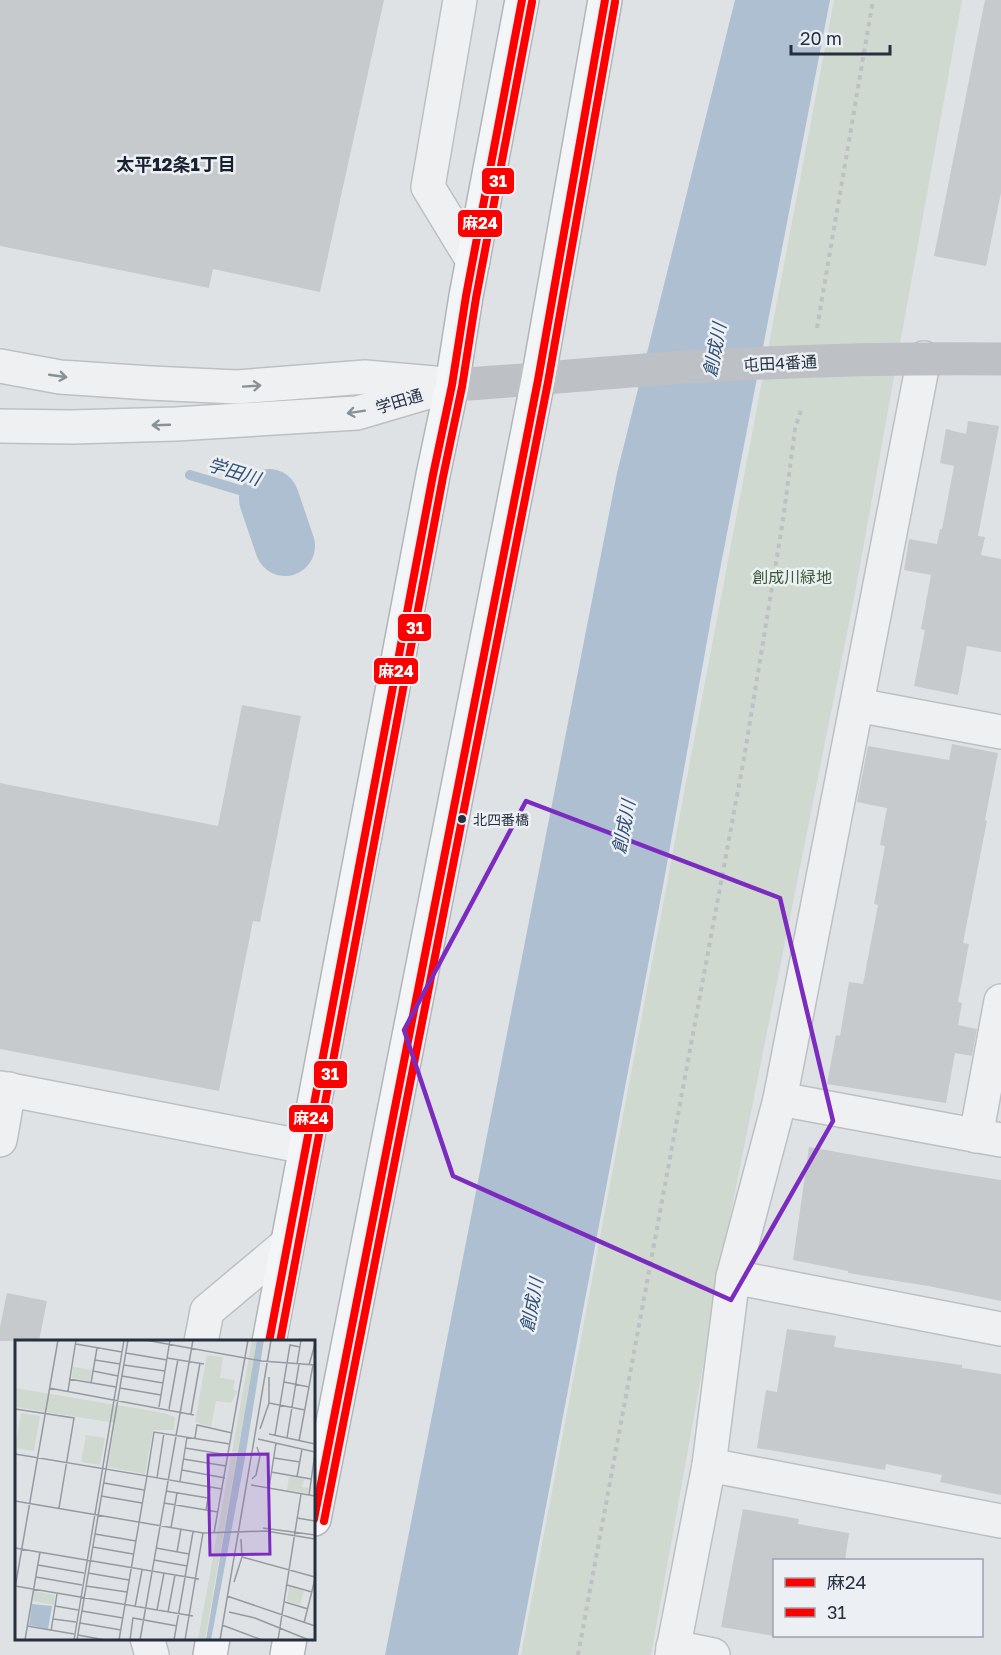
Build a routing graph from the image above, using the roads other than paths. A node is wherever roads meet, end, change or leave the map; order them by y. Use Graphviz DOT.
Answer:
graph roads {
  1 [pos="460,0"];
  2 [pos="522,0"];
  3 [pos="605,0"];
  4 [pos="473,261"];
  5 [pos="924,358"];
  6 [pos="1001,359"];
  7 [pos="0,366"];
  8 [pos="538,380"];
  9 [pos="452,385"];
  10 [pos="0,426"];
  11 [pos="857,705"];
  12 [pos="1001,732"];
  13 [pos="1001,1001"];
  14 [pos="5,1089"];
  15 [pos="780,1099"];
  16 [pos="988,1138"];
  17 [pos="0,1140"];
  18 [pos="306,1147"];
  19 [pos="287,1244"];
  20 [pos="733,1277"];
  21 [pos="1001,1329"];
  22 [pos="201,1340"];
  23 [pos="269,1340"];
  24 [pos="709,1465"];
  25 [pos="315,1514"];
  26 [pos="1001,1521"];
  27 [pos="148,1640"];
  28 [pos="213,1640"];
  29 [pos="290,1640"];
  30 [pos="673,1651"];
  31 [pos="152,1655"];
  32 [pos="210,1655"];
  33 [pos="287,1655"];
  34 [pos="713,1655"];
  1 -- 4 [label="street"];
  2 -- 4 [label="highway"];
  3 -- 8 [label="highway"];
  4 -- 9 [label="highway"];
  5 -- 6 [label="street, 屯田4番通"];
  5 -- 8 [label="street, 屯田4番通"];
  5 -- 11 [label="street"];
  7 -- 9 [label="street, 学田通, one-way"];
  8 -- 9 [label="street, 屯田4番通"];
  8 -- 25 [label="highway"];
  9 -- 10 [label="street, 学田通, one-way"];
  9 -- 18 [label="highway"];
  11 -- 12 [label="street"];
  11 -- 15 [label="street"];
  13 -- 16 [label="street"];
  14 -- 17 [label="street"];
  14 -- 18 [label="street"];
  15 -- 16 [label="street"];
  15 -- 20 [label="street"];
  18 -- 19 [label="highway"];
  19 -- 22 [label="street"];
  19 -- 23 [label="highway"];
  20 -- 21 [label="street"];
  20 -- 24 [label="street"];
  24 -- 26 [label="street"];
  24 -- 30 [label="street"];
  27 -- 31 [label="street"];
  28 -- 32 [label="highway"];
  29 -- 33 [label="highway"];
  30 -- 34 [label="street"];
}
